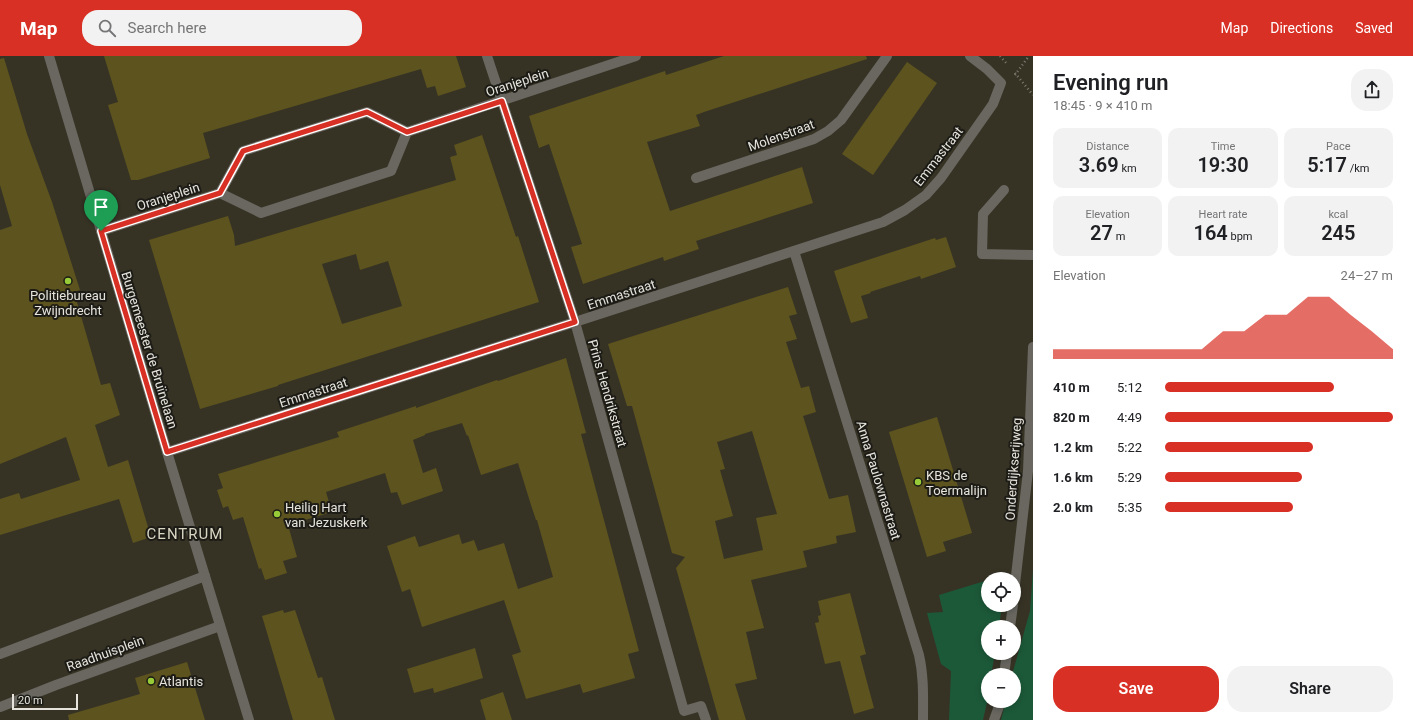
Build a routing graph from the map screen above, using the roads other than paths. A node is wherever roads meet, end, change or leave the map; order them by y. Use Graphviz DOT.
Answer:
graph roads {
  1 [pos="49,56"];
  2 [pos="487,56"];
  3 [pos="636,56"];
  4 [pos="887,56"];
  5 [pos="970,56"];
  6 [pos="502,101"];
  7 [pos="407,132"];
  8 [pos="696,178"];
  9 [pos="1004,190"];
  10 [pos="220,193"];
  11 [pos="101,231"];
  12 [pos="794,251"];
  13 [pos="1033,255"];
  14 [pos="575,322"];
  15 [pos="1033,347"];
  16 [pos="167,452"];
  17 [pos="1016,572"];
  18 [pos="205,576"];
  19 [pos="220,626"];
  20 [pos="0,654"];
  21 [pos="0,707"];
  22 [pos="998,708"];
  23 [pos="249,720"];
  24 [pos="706,720"];
  25 [pos="923,720"];
  26 [pos="994,720"];
  1 -- 11 [label="street, Burgemeester de Bruïnelaan"];
  2 -- 6 [label="street, Prins Hendrikstraat"];
  3 -- 6 [label="street, Oranjeplein"];
  4 -- 8 [label="street, Molenstraat"];
  5 -- 12 [label="street, Emmastraat"];
  6 -- 7 [label="street, Oranjeplein"];
  6 -- 14 [label="street, Prins Hendrikstraat"];
  7 -- 10 [label="street, Oranjeplein"];
  7 -- 10 [label="street, Oranjeplein"];
  9 -- 13 [label="street"];
  10 -- 11 [label="street, Oranjeplein"];
  11 -- 16 [label="street, Burgemeester de Bruïnelaan"];
  12 -- 14 [label="street, Emmastraat"];
  12 -- 25 [label="street, Anna Paulownastraat"];
  14 -- 16 [label="street, Emmastraat"];
  14 -- 24 [label="street, Prins Hendrikstraat"];
  15 -- 17 [label="street, Onderdijkserijweg"];
  16 -- 18 [label="street, Burgemeester de Bruïnelaan"];
  18 -- 19 [label="street, Burgemeester de Bruïnelaan"];
  18 -- 20 [label="street"];
  19 -- 21 [label="street, Raadhuisplein"];
  19 -- 23 [label="street, Burgemeester de Bruïnelaan"];
  22 -- 26 [label="street"];
}
